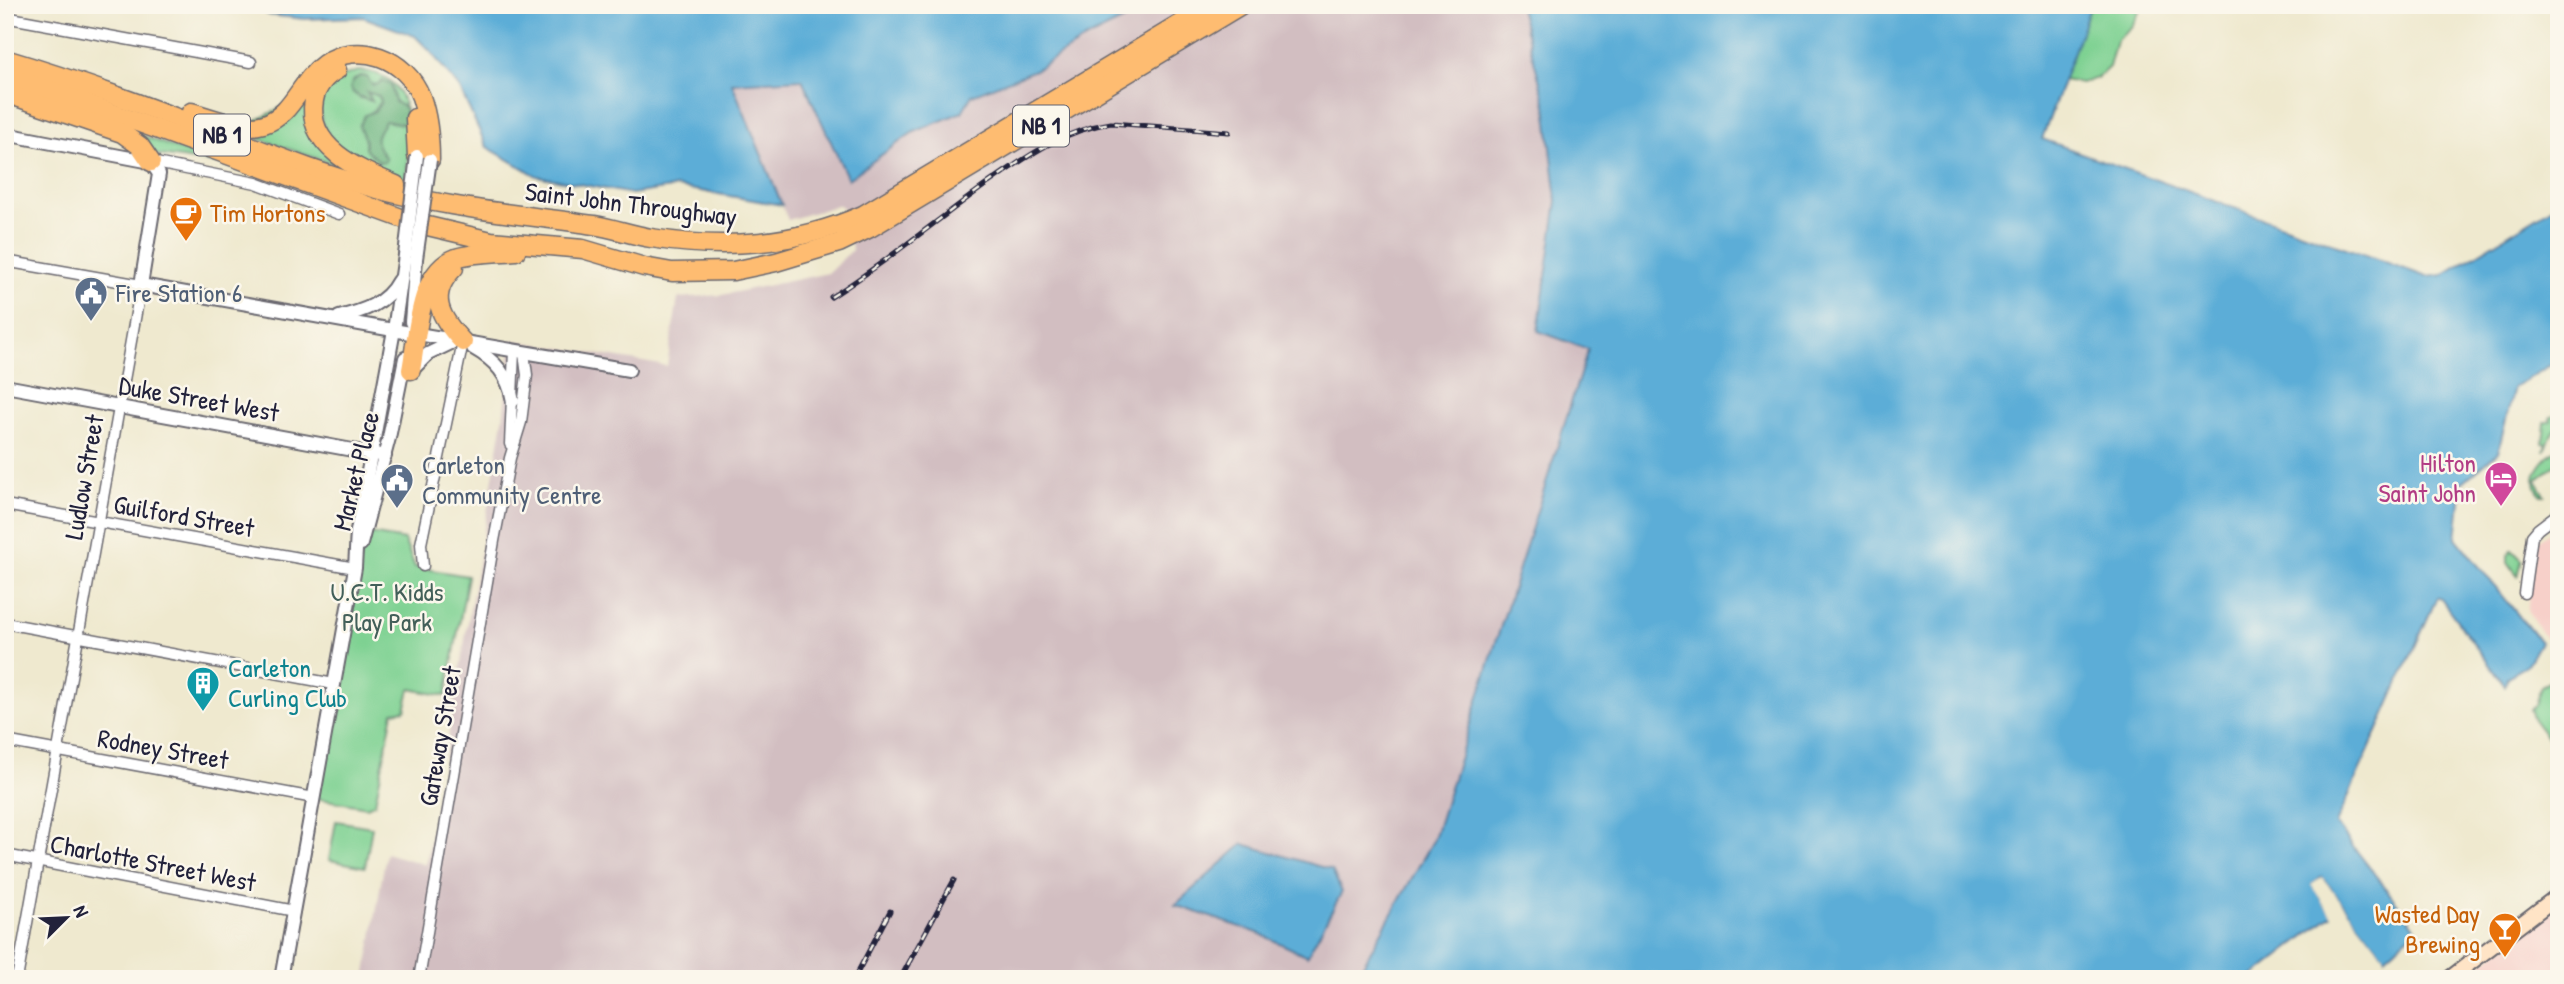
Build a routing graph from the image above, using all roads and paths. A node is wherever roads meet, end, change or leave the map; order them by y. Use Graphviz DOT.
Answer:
graph roads {
  1 [pos="1212,5"];
  2 [pos="1241,5"];
  3 [pos="5,17"];
  4 [pos="5,58"];
  5 [pos="250,62"];
  6 [pos="5,76"];
  7 [pos="90,86"];
  8 [pos="5,93"];
  9 [pos="5,134"];
  10 [pos="424,158"];
  11 [pos="151,162"];
  12 [pos="441,204"];
  13 [pos="371,208"];
  14 [pos="339,214"];
  15 [pos="836,236"];
  16 [pos="476,255"];
  17 [pos="411,257"];
  18 [pos="5,261"];
  19 [pos="776,261"];
  20 [pos="644,267"];
  21 [pos="402,274"];
  22 [pos="141,285"];
  23 [pos="334,318"];
  24 [pos="394,330"];
  25 [pos="414,334"];
  26 [pos="459,342"];
  27 [pos="519,352"];
  28 [pos="411,370"];
  29 [pos="629,370"];
  30 [pos="5,386"];
  31 [pos="513,401"];
  32 [pos="118,407"];
  33 [pos="389,438"];
  34 [pos="370,453"];
  35 [pos="385,457"];
  36 [pos="510,458"];
  37 [pos="5,505"];
  38 [pos="2559,513"];
  39 [pos="98,522"];
  40 [pos="356,563"];
  41 [pos="423,566"];
  42 [pos="2524,593"];
  43 [pos="5,623"];
  44 [pos="77,636"];
  45 [pos="334,684"];
  46 [pos="5,741"];
  47 [pos="57,751"];
  48 [pos="314,798"];
  49 [pos="5,855"];
  50 [pos="38,861"];
  51 [pos="2559,895"];
  52 [pos="293,911"];
  53 [pos="5,975"];
  54 [pos="19,978"];
  55 [pos="281,979"];
  56 [pos="419,979"];
  57 [pos="2449,979"];
  1 -- 15 [label="highway, Saint John Throughway / NB 1"];
  2 -- 15 [label="highway, Saint John Throughway / NB 1"];
  3 -- 5 [label="street"];
  4 -- 7 [label="highway, Saint John Throughway / NB 1"];
  6 -- 13 [label="highway, Saint John Throughway / NB 1"];
  7 -- 10 [label="highway"];
  7 -- 12 [label="highway, Saint John Throughway / NB 1"];
  8 -- 11 [label="highway"];
  9 -- 11 [label="street"];
  10 -- 12 [label="highway"];
  10 -- 17 [label="street, Market Place, bridge"];
  11 -- 14 [label="street"];
  11 -- 22 [label="street"];
  12 -- 15 [label="highway, Saint John Throughway / NB 1"];
  13 -- 19 [label="highway, Saint John Throughway / NB 1"];
  13 -- 20 [label="highway, Saint John Throughway / NB 1"];
  15 -- 19 [label="highway, Saint John Throughway / NB 1"];
  16 -- 20 [label="highway"];
  16 -- 25 [label="highway"];
  16 -- 26 [label="highway"];
  17 -- 21 [label="street, Market Place"];
  17 -- 25 [label="street, Market Place"];
  18 -- 22 [label="street"];
  19 -- 20 [label="highway, Saint John Throughway / NB 1"];
  21 -- 23 [label="street"];
  21 -- 24 [label="street, Market Place"];
  22 -- 23 [label="street"];
  22 -- 32 [label="street, Ludlow Street"];
  23 -- 24 [label="street"];
  24 -- 25 [label="street"];
  24 -- 34 [label="street, Market Place"];
  25 -- 26 [label="street"];
  25 -- 28 [label="highway"];
  25 -- 33 [label="street, Market Place"];
  26 -- 27 [label="street"];
  26 -- 28 [label="street"];
  26 -- 31 [label="street"];
  26 -- 41 [label="street"];
  27 -- 29 [label="street"];
  27 -- 31 [label="street, Gateway Street"];
  27 -- 36 [label="street, Gateway Street"];
  28 -- 33 [label="street"];
  30 -- 32 [label="street, Duke Street West"];
  31 -- 36 [label="street, Gateway Street"];
  32 -- 34 [label="street, Duke Street West"];
  32 -- 39 [label="street, Ludlow Street"];
  33 -- 35 [label="street, Market Place"];
  34 -- 35 [label="street, Duke Street West"];
  34 -- 40 [label="street, Market Place"];
  35 -- 40 [label="street, Market Place"];
  36 -- 56 [label="street, Gateway Street"];
  37 -- 39 [label="street, Guilford Street"];
  38 -- 42 [label="street"];
  39 -- 40 [label="street, Guilford Street"];
  39 -- 44 [label="street, Ludlow Street"];
  40 -- 45 [label="street"];
  43 -- 44 [label="street"];
  44 -- 45 [label="street"];
  44 -- 47 [label="street, Ludlow Street"];
  45 -- 48 [label="street"];
  46 -- 47 [label="street, Rodney Street"];
  47 -- 48 [label="street, Rodney Street"];
  47 -- 50 [label="street, Ludlow Street"];
  48 -- 52 [label="street"];
  49 -- 50 [label="street, Charlotte Street West"];
  50 -- 52 [label="street, Charlotte Street West"];
  50 -- 54 [label="street, Ludlow Street"];
  51 -- 57 [label="main road"];
  52 -- 55 [label="street"];
  53 -- 54 [label="street"];
}
